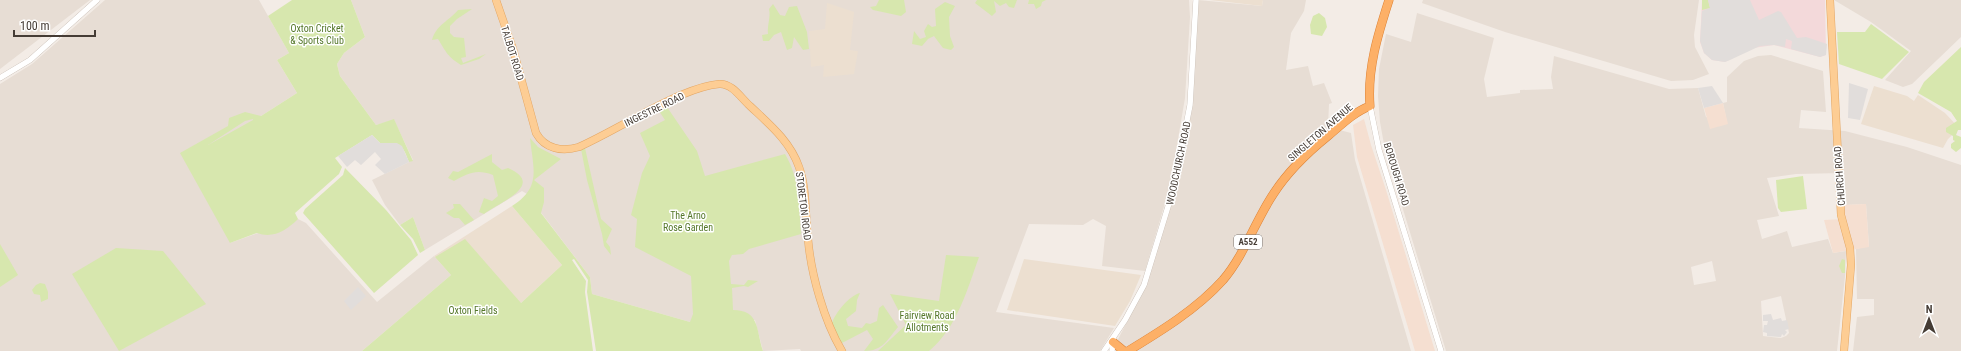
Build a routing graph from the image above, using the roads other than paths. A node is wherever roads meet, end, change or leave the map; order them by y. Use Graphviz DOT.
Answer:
graph roads {
  1 [pos="97,0"];
  2 [pos="496,0"];
  3 [pos="1196,0"];
  4 [pos="1389,0"];
  5 [pos="1830,0"];
  6 [pos="0,78"];
  7 [pos="725,85"];
  8 [pos="1370,106"];
  9 [pos="586,144"];
  10 [pos="1113,340"];
  11 [pos="842,351"];
  12 [pos="1104,351"];
  13 [pos="1112,351"];
  14 [pos="1124,351"];
  15 [pos="1128,351"];
  16 [pos="1441,351"];
  17 [pos="1844,351"];
  1 -- 6 [label="street"];
  2 -- 9 [label="main road, TALBOT ROAD"];
  3 -- 10 [label="street, WOODCHURCH ROAD"];
  4 -- 8 [label="highway, BOROUGH ROAD"];
  5 -- 17 [label="main road, CHURCH ROAD"];
  7 -- 9 [label="main road, INGESTRE ROAD"];
  7 -- 11 [label="main road, STORETON ROAD"];
  8 -- 15 [label="highway, SINGLETON AVENUE / A552"];
  8 -- 16 [label="street, BOROUGH ROAD"];
  10 -- 12 [label="street, WOODCHURCH ROAD"];
  10 -- 13 [label="street, WOODCHURCH ROAD"];
  10 -- 14 [label="highway"];
}
